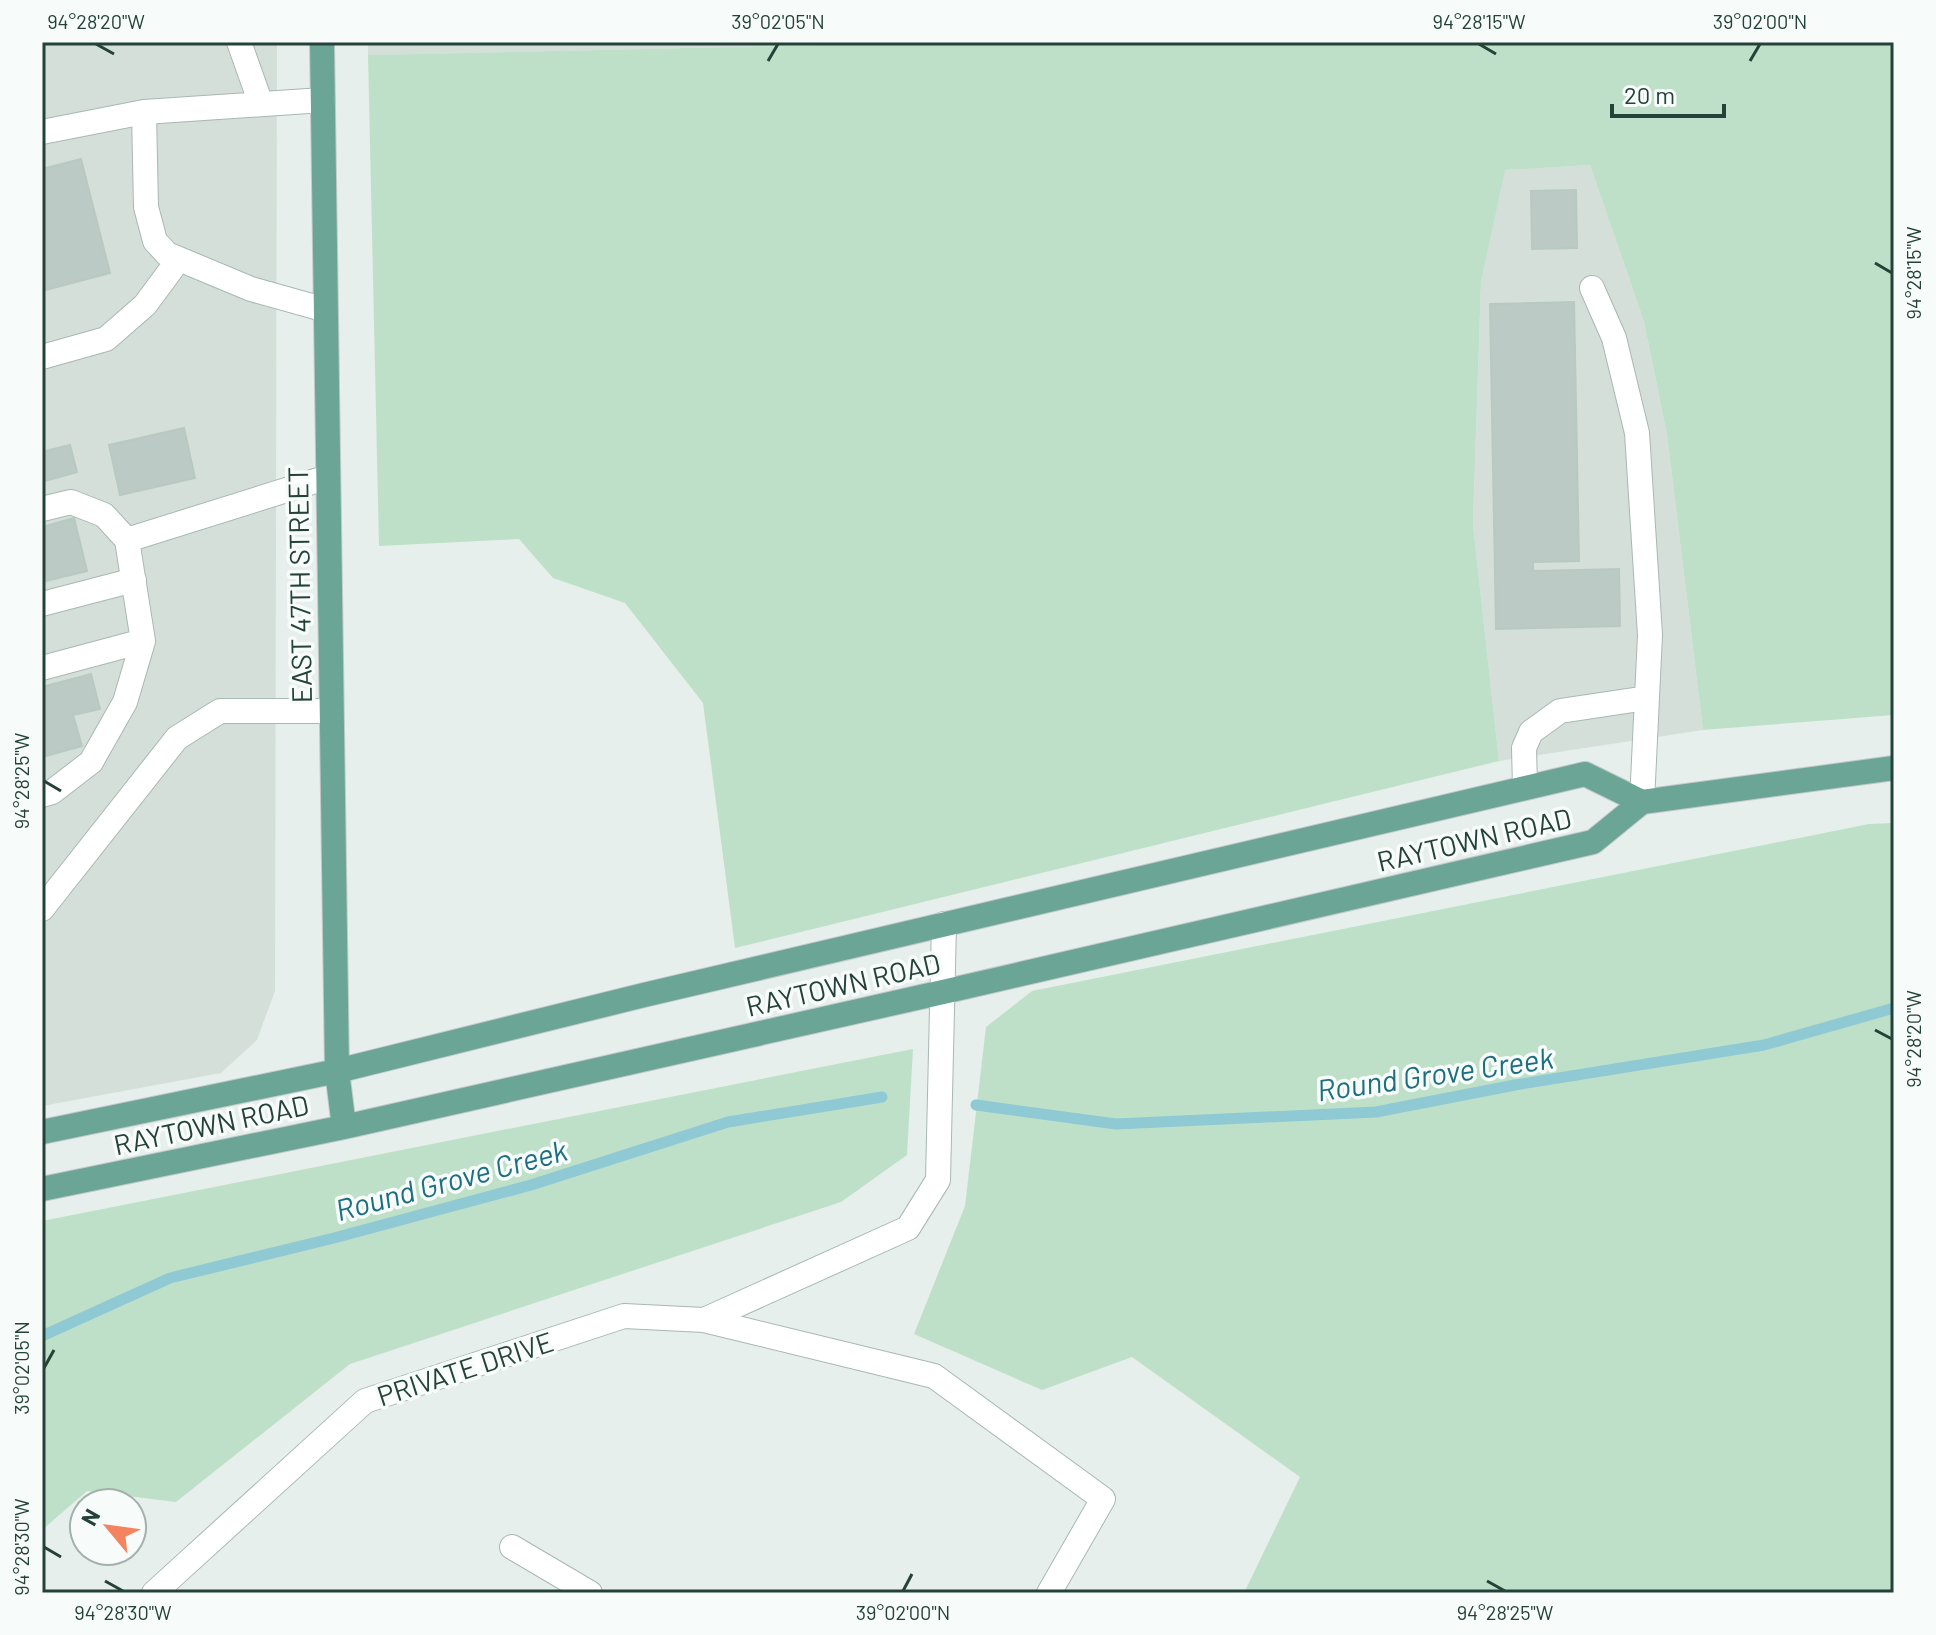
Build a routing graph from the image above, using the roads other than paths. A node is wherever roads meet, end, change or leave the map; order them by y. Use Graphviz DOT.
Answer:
graph roads {
  1 [pos="239,42"];
  2 [pos="322,42"];
  3 [pos="323,100"];
  4 [pos="261,104"];
  5 [pos="144,112"];
  6 [pos="42,132"];
  7 [pos="179,259"];
  8 [pos="1592,288"];
  9 [pos="326,310"];
  10 [pos="42,357"];
  11 [pos="328,477"];
  12 [pos="42,509"];
  13 [pos="127,540"];
  14 [pos="134,580"];
  15 [pos="42,604"];
  16 [pos="143,641"];
  17 [pos="42,668"];
  18 [pos="1647,698"];
  19 [pos="331,711"];
  20 [pos="1894,768"];
  21 [pos="1525,787"];
  22 [pos="42,795"];
  23 [pos="1642,802"];
  24 [pos="42,909"];
  25 [pos="944,924"];
  26 [pos="943,992"];
  27 [pos="337,1071"];
  28 [pos="344,1127"];
  29 [pos="42,1132"];
  30 [pos="42,1189"];
  31 [pos="704,1320"];
  32 [pos="512,1547"];
  33 [pos="154,1593"];
  34 [pos="590,1593"];
  35 [pos="1049,1593"];
  1 -- 4 [label="street"];
  2 -- 3 [label="main road, EAST 47TH STREET"];
  3 -- 4 [label="street"];
  3 -- 9 [label="main road, EAST 47TH STREET"];
  4 -- 5 [label="street"];
  5 -- 6 [label="street"];
  5 -- 7 [label="street"];
  7 -- 9 [label="street"];
  7 -- 10 [label="street"];
  8 -- 18 [label="street"];
  9 -- 11 [label="main road, EAST 47TH STREET"];
  11 -- 13 [label="street"];
  11 -- 19 [label="main road, EAST 47TH STREET"];
  12 -- 13 [label="street"];
  13 -- 14 [label="street"];
  14 -- 15 [label="street"];
  14 -- 16 [label="street"];
  16 -- 17 [label="street"];
  16 -- 22 [label="street"];
  18 -- 21 [label="street"];
  18 -- 23 [label="street"];
  19 -- 24 [label="street"];
  19 -- 27 [label="main road, EAST 47TH STREET"];
  20 -- 23 [label="main road"];
  21 -- 23 [label="main road, RAYTOWN ROAD"];
  21 -- 25 [label="main road, RAYTOWN ROAD"];
  23 -- 26 [label="main road, RAYTOWN ROAD"];
  25 -- 26 [label="street, PRIVATE DRIVE"];
  25 -- 27 [label="main road, RAYTOWN ROAD"];
  26 -- 28 [label="main road, RAYTOWN ROAD"];
  26 -- 31 [label="street, PRIVATE DRIVE"];
  27 -- 28 [label="main road, EAST 47TH STREET"];
  27 -- 29 [label="main road, RAYTOWN ROAD"];
  28 -- 30 [label="main road, RAYTOWN ROAD"];
  31 -- 33 [label="street, PRIVATE DRIVE"];
  31 -- 35 [label="street, PRIVATE DRIVE"];
  32 -- 34 [label="street"];
}
